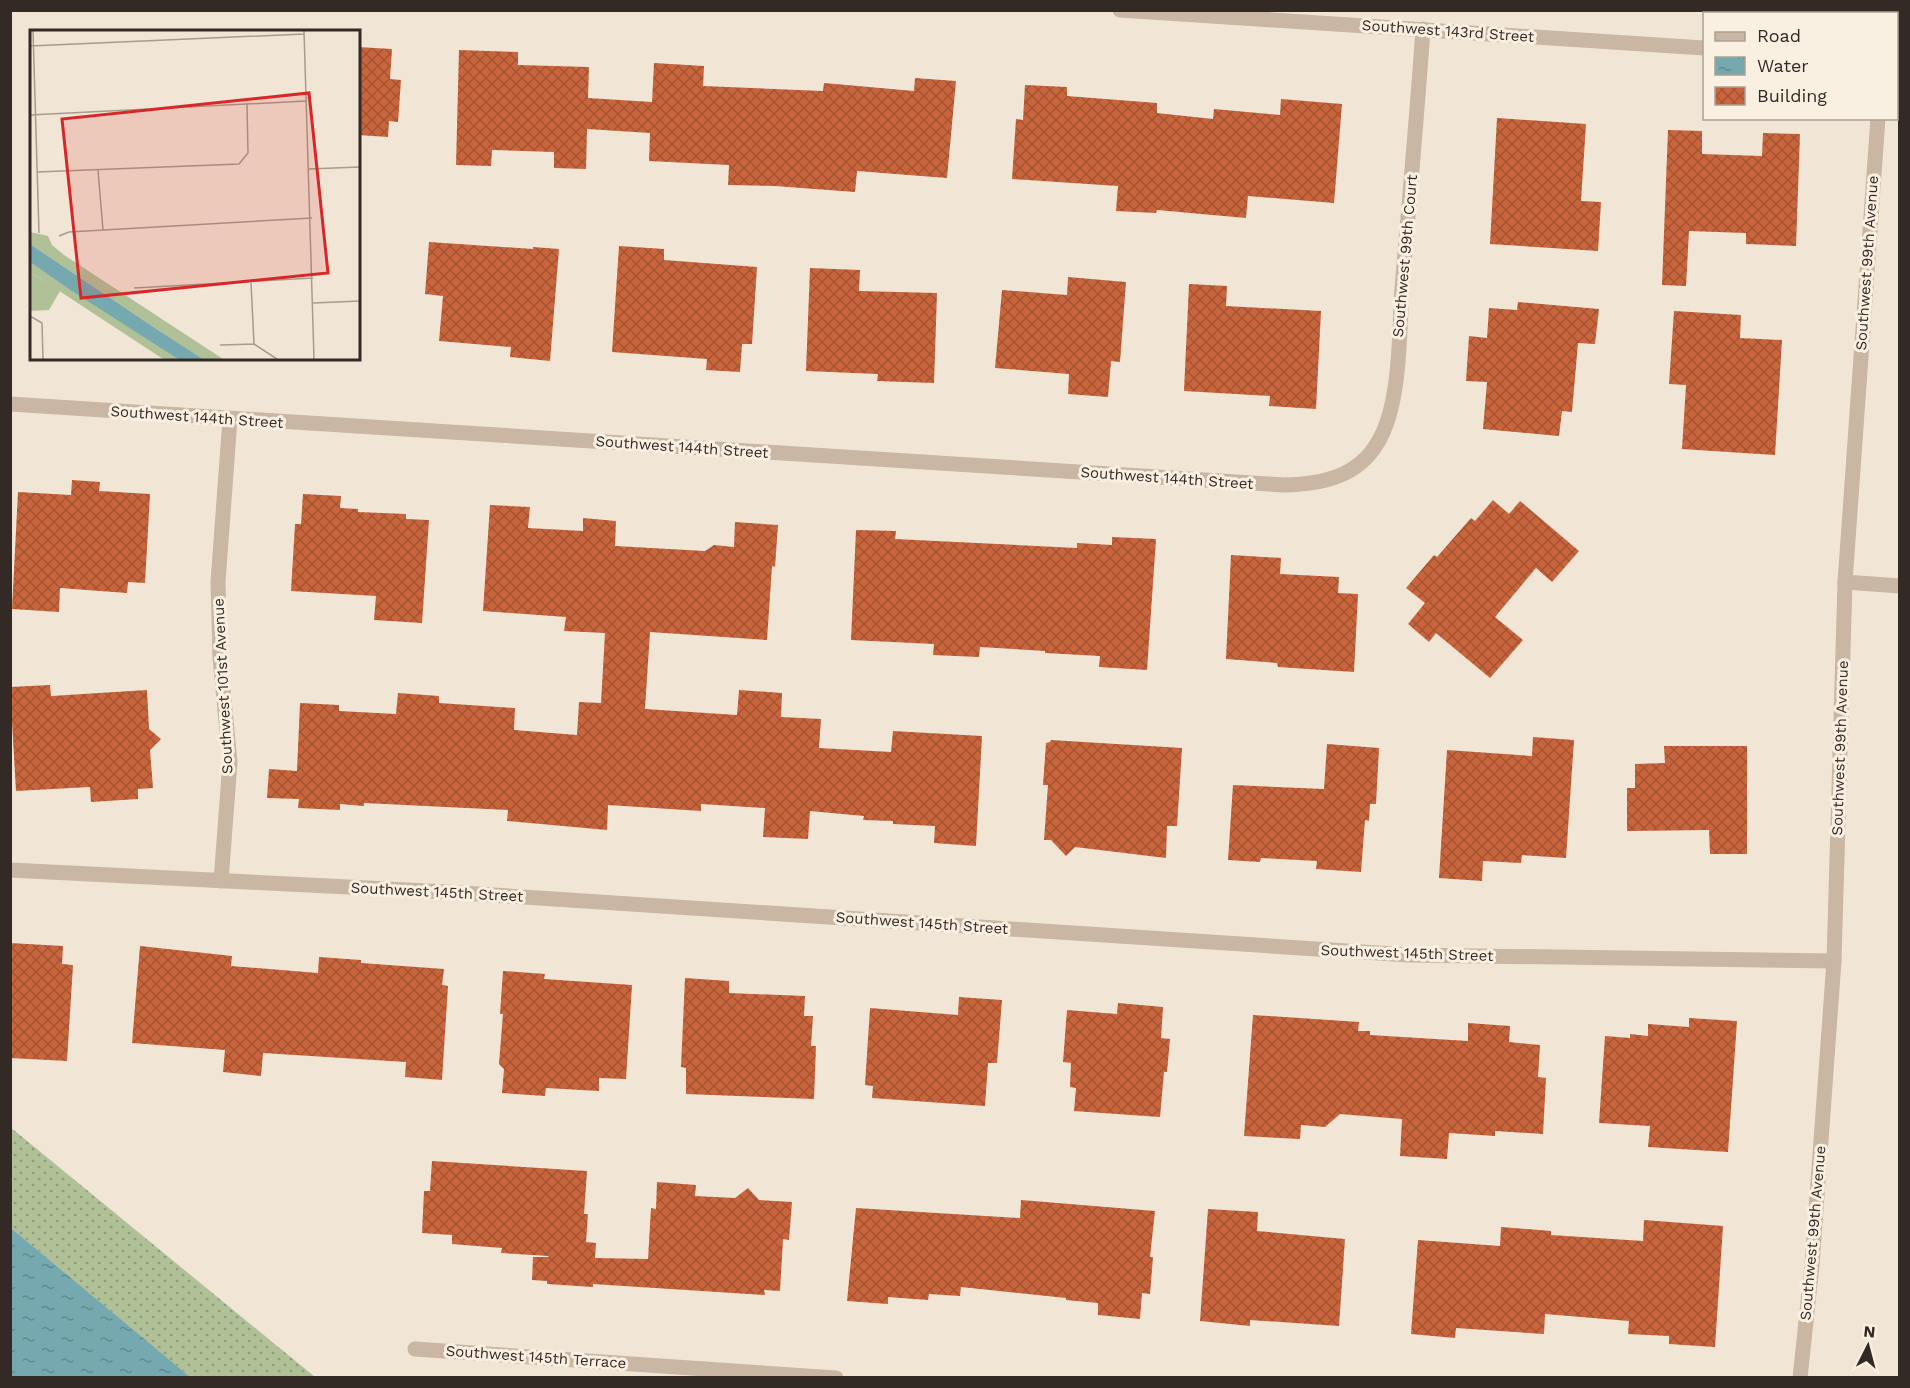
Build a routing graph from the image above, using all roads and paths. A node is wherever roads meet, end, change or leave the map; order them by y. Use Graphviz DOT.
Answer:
graph roads {
  1 [pos="1120,10"];
  2 [pos="1423,29"];
  3 [pos="1703,48"];
  4 [pos="1878,120"];
  5 [pos="10,404"];
  6 [pos="230,419"];
  7 [pos="1352,470"];
  8 [pos="1845,582"];
  9 [pos="1899,586"];
  10 [pos="10,870"];
  11 [pos="221,881"];
  12 [pos="1834,961"];
  13 [pos="415,1349"];
  14 [pos="836,1377"];
  15 [pos="1800,1377"];
  1 -- 2 [label="street, Southwest 143rd Street"];
  2 -- 3 [label="street, Southwest 143rd Street"];
  2 -- 7 [label="street, Southwest 99th Court"];
  4 -- 8 [label="street, Southwest 99th Avenue"];
  5 -- 6 [label="street, Southwest 144th Street"];
  6 -- 7 [label="street, Southwest 144th Street"];
  6 -- 11 [label="street, Southwest 101st Avenue"];
  8 -- 9 [label="street"];
  8 -- 12 [label="street, Southwest 99th Avenue"];
  10 -- 11 [label="street, Southwest 145th Street"];
  11 -- 12 [label="street, Southwest 145th Street"];
  12 -- 15 [label="street, Southwest 99th Avenue"];
  13 -- 14 [label="street, Southwest 145th Terrace"];
}
